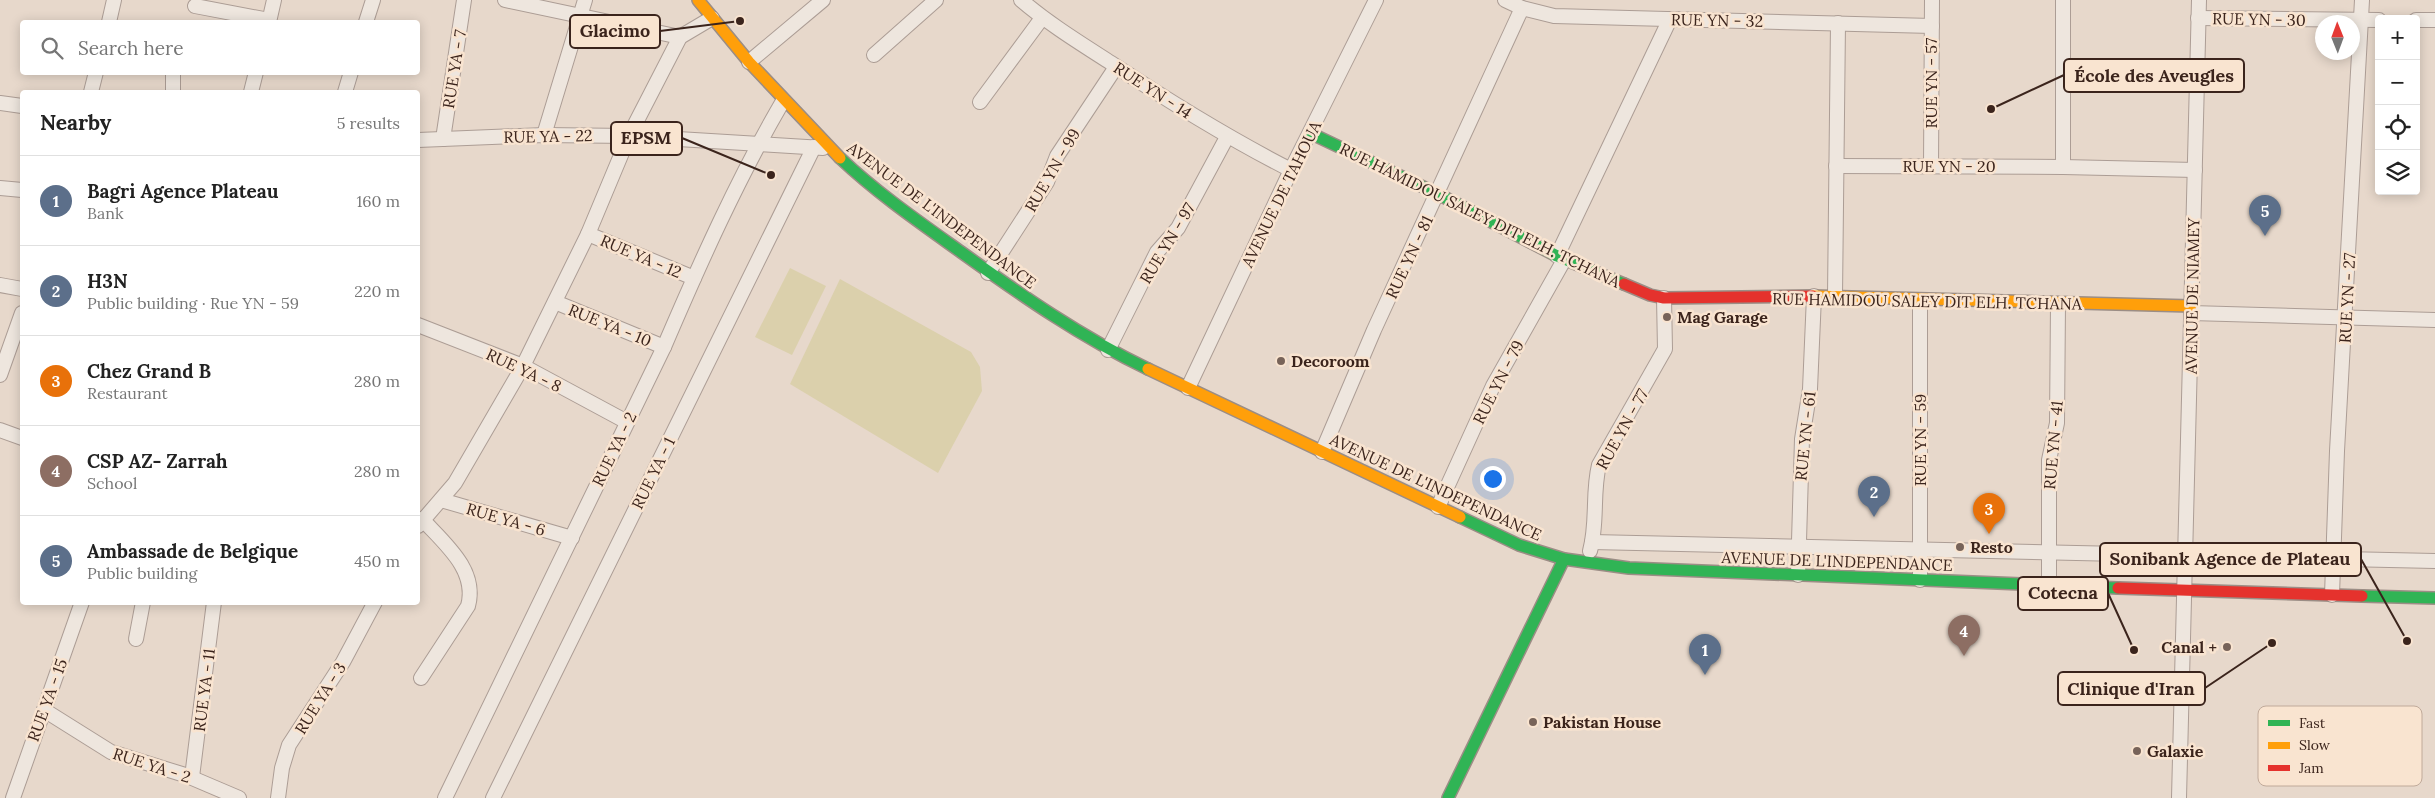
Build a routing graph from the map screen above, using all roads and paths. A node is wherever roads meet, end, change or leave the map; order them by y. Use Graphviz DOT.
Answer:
graph roads {
  1 [pos="114,0"];
  2 [pos="274,0"];
  3 [pos="374,0"];
  4 [pos="464,0"];
  5 [pos="505,0"];
  6 [pos="585,0"];
  7 [pos="698,0"];
  8 [pos="823,0"];
  9 [pos="936,0"];
  10 [pos="1021,0"];
  11 [pos="1376,0"];
  12 [pos="1506,0"];
  13 [pos="1932,0"];
  14 [pos="2063,0"];
  15 [pos="2199,0"];
  16 [pos="2362,0"];
  17 [pos="195,6"];
  18 [pos="1522,8"];
  19 [pos="580,15"];
  20 [pos="712,18"];
  21 [pos="1042,18"];
  22 [pos="2198,18"];
  23 [pos="1670,19"];
  24 [pos="2315,19"];
  25 [pos="109,20"];
  26 [pos="264,20"];
  27 [pos="269,20"];
  28 [pos="367,20"];
  29 [pos="2360,20"];
  30 [pos="2375,20"];
  31 [pos="2420,20"];
  32 [pos="2435,20"];
  33 [pos="1838,23"];
  34 [pos="1932,26"];
  35 [pos="680,37"];
  36 [pos="874,55"];
  37 [pos="2358,60"];
  38 [pos="748,62"];
  39 [pos="1116,67"];
  40 [pos="95,75"];
  41 [pos="173,75"];
  42 [pos="255,75"];
  43 [pos="350,75"];
  44 [pos="92,90"];
  45 [pos="173,90"];
  46 [pos="252,90"];
  47 [pos="346,90"];
  48 [pos="783,101"];
  49 [pos="980,102"];
  50 [pos="0,103"];
  51 [pos="20,106"];
  52 [pos="1310,133"];
  53 [pos="544,136"];
  54 [pos="629,136"];
  55 [pos="1226,136"];
  56 [pos="443,139"];
  57 [pos="420,140"];
  58 [pos="758,145"];
  59 [pos="814,148"];
  60 [pos="829,148"];
  61 [pos="1836,166"];
  62 [pos="1931,166"];
  63 [pos="2063,167"];
  64 [pos="1291,170"];
  65 [pos="2195,170"];
  66 [pos="0,188"];
  67 [pos="20,190"];
  68 [pos="1438,194"];
  69 [pos="588,234"];
  70 [pos="1561,258"];
  71 [pos="988,273"];
  72 [pos="694,278"];
  73 [pos="0,285"];
  74 [pos="20,289"];
  75 [pos="1814,296"];
  76 [pos="1835,296"];
  77 [pos="1664,298"];
  78 [pos="1920,300"];
  79 [pos="555,302"];
  80 [pos="2058,304"];
  81 [pos="2191,309"];
  82 [pos="2346,318"];
  83 [pos="20,319"];
  84 [pos="2435,320"];
  85 [pos="420,326"];
  86 [pos="664,347"];
  87 [pos="1108,350"];
  88 [pos="523,366"];
  89 [pos="0,375"];
  90 [pos="1188,388"];
  91 [pos="627,422"];
  92 [pos="0,430"];
  93 [pos="20,437"];
  94 [pos="1322,452"];
  95 [pos="441,500"];
  96 [pos="1438,507"];
  97 [pos="420,523"];
  98 [pos="572,538"];
  99 [pos="1592,542"];
  100 [pos="1798,546"];
  101 [pos="1921,550"];
  102 [pos="2049,552"];
  103 [pos="2186,554"];
  104 [pos="2334,558"];
  105 [pos="1564,559"];
  106 [pos="2435,561"];
  107 [pos="1586,563"];
  108 [pos="1798,575"];
  109 [pos="1920,580"];
  110 [pos="2048,586"];
  111 [pos="2185,592"];
  112 [pos="2332,595"];
  113 [pos="2435,598"];
  114 [pos="81,605"];
  115 [pos="142,605"];
  116 [pos="214,605"];
  117 [pos="373,605"];
  118 [pos="136,639"];
  119 [pos="421,678"];
  120 [pos="44,710"];
  121 [pos="192,777"];
  122 [pos="13,798"];
  123 [pos="239,798"];
  124 [pos="278,798"];
  125 [pos="445,798"];
  126 [pos="493,798"];
  127 [pos="1448,798"];
  128 [pos="2179,798"];
  1 -- 25 [label="street"];
  2 -- 27 [label="street"];
  3 -- 28 [label="street"];
  4 -- 56 [label="street, RUE YA - 7"];
  5 -- 19 [label="street"];
  6 -- 19 [label="street"];
  7 -- 20 [label="main road, AVENUE DE L'INDEPENDANCE"];
  8 -- 38 [label="street"];
  9 -- 36 [label="street"];
  10 -- 21 [label="street, RUE YN - 14"];
  11 -- 52 [label="street, AVENUE DE TAHOUA"];
  12 -- 18 [label="street, RUE YN - 32"];
  13 -- 34 [label="street, RUE YN - 57"];
  14 -- 63 [label="street"];
  15 -- 22 [label="street, AVENUE DE NIAMEY"];
  16 -- 29 [label="street, RUE YN - 27"];
  17 -- 26 [label="street"];
  18 -- 23 [label="street, RUE YN - 32"];
  18 -- 68 [label="street, RUE YN - 81"];
  19 -- 35 [label="street"];
  19 -- 53 [label="street"];
  20 -- 35 [label="street"];
  20 -- 38 [label="main road, AVENUE DE L'INDEPENDANCE"];
  21 -- 39 [label="street, RUE YN - 14"];
  21 -- 49 [label="street"];
  22 -- 24 [label="street, RUE YN - 30"];
  22 -- 65 [label="street, AVENUE DE NIAMEY"];
  23 -- 33 [label="street, RUE YN - 32"];
  23 -- 70 [label="street, RUE YN - 79"];
  29 -- 30 [label="street, RUE YN - 30"];
  31 -- 32 [label="street"];
  33 -- 34 [label="street, RUE YN - 32"];
  33 -- 61 [label="street"];
  34 -- 62 [label="street, RUE YN - 57"];
  35 -- 54 [label="street"];
  37 -- 82 [label="street, RUE YN - 27"];
  38 -- 48 [label="main road, AVENUE DE L'INDEPENDANCE"];
  39 -- 55 [label="street, RUE YN - 14"];
  39 -- 71 [label="street, RUE YN - 99"];
  40 -- 44 [label="street"];
  41 -- 45 [label="street"];
  42 -- 46 [label="street"];
  43 -- 47 [label="street"];
  48 -- 58 [label="street, RUE YA - 2"];
  48 -- 60 [label="main road, AVENUE DE L'INDEPENDANCE"];
  50 -- 51 [label="street"];
  52 -- 64 [label="street, AVENUE DE TAHOUA"];
  52 -- 68 [label="main road, RUE HAMIDOU SALEY DIT ELH. TCHANA"];
  53 -- 54 [label="street, RUE YA - 22"];
  53 -- 56 [label="street, RUE YA - 22"];
  54 -- 58 [label="street, RUE YA - 22"];
  54 -- 69 [label="street"];
  55 -- 64 [label="street, RUE YN - 14"];
  55 -- 87 [label="street, RUE YN - 97"];
  56 -- 57 [label="street, RUE YA - 22"];
  58 -- 59 [label="street, RUE YA - 22"];
  58 -- 72 [label="street, RUE YA - 2"];
  59 -- 60 [label="street, RUE YA - 22"];
  59 -- 126 [label="street, RUE YA - 1"];
  60 -- 71 [label="main road, AVENUE DE L'INDEPENDANCE"];
  61 -- 62 [label="street, RUE YN - 20"];
  61 -- 76 [label="street"];
  62 -- 63 [label="street, RUE YN - 20"];
  63 -- 65 [label="street, RUE YN - 20"];
  64 -- 90 [label="street, AVENUE DE TAHOUA"];
  65 -- 81 [label="street, AVENUE DE NIAMEY"];
  66 -- 67 [label="street"];
  68 -- 70 [label="main road, RUE HAMIDOU SALEY DIT ELH. TCHANA"];
  68 -- 94 [label="street, RUE YN - 81"];
  69 -- 72 [label="street, RUE YA - 12"];
  69 -- 79 [label="street"];
  70 -- 77 [label="main road, RUE HAMIDOU SALEY DIT ELH. TCHANA"];
  70 -- 96 [label="street, RUE YN - 79"];
  71 -- 87 [label="main road, AVENUE DE L'INDEPENDANCE"];
  72 -- 86 [label="street, RUE YA - 2"];
  73 -- 74 [label="street"];
  75 -- 76 [label="main road, RUE HAMIDOU SALEY DIT ELH. TCHANA"];
  75 -- 77 [label="main road, RUE HAMIDOU SALEY DIT ELH. TCHANA"];
  75 -- 100 [label="street, RUE YN - 61"];
  76 -- 78 [label="main road, RUE HAMIDOU SALEY DIT ELH. TCHANA"];
  77 -- 99 [label="street, RUE YN - 77"];
  78 -- 80 [label="main road, RUE HAMIDOU SALEY DIT ELH. TCHANA"];
  78 -- 101 [label="street, RUE YN - 59"];
  79 -- 86 [label="street, RUE YA - 10"];
  79 -- 88 [label="street"];
  80 -- 81 [label="main road, RUE HAMIDOU SALEY DIT ELH. TCHANA"];
  80 -- 102 [label="street, RUE YN - 41"];
  81 -- 82 [label="street, RUE HAMIDOU SALEY DIT ELH. TCHANA"];
  81 -- 103 [label="street, AVENUE DE NIAMEY"];
  82 -- 84 [label="street, RUE HAMIDOU SALEY DIT ELH. TCHANA"];
  82 -- 104 [label="street, RUE YN - 27"];
  83 -- 89 [label="street"];
  85 -- 88 [label="street, RUE YA - 8"];
  86 -- 91 [label="street, RUE YA - 2"];
  87 -- 90 [label="main road, AVENUE DE L'INDEPENDANCE"];
  88 -- 91 [label="street, RUE YA - 8"];
  88 -- 95 [label="street"];
  90 -- 94 [label="main road, AVENUE DE L'INDEPENDANCE"];
  91 -- 98 [label="street, RUE YA - 2"];
  92 -- 93 [label="street"];
  94 -- 96 [label="main road, AVENUE DE L'INDEPENDANCE"];
  95 -- 97 [label="street"];
  95 -- 98 [label="street, RUE YA - 6"];
  96 -- 105 [label="main road, AVENUE DE L'INDEPENDANCE"];
  97 -- 119 [label="street"];
  98 -- 125 [label="street, RUE YA - 2"];
  99 -- 100 [label="street"];
  99 -- 107 [label="street, RUE YN - 77"];
  100 -- 101 [label="street"];
  100 -- 108 [label="street, RUE YN - 61"];
  101 -- 102 [label="street"];
  101 -- 109 [label="street, RUE YN - 59"];
  102 -- 103 [label="street"];
  102 -- 110 [label="street, RUE YN - 41"];
  103 -- 104 [label="street"];
  103 -- 111 [label="street, AVENUE DE NIAMEY"];
  104 -- 106 [label="street"];
  104 -- 112 [label="street, RUE YN - 27"];
  105 -- 107 [label="main road, AVENUE DE L'INDEPENDANCE"];
  105 -- 127 [label="main road"];
  107 -- 108 [label="main road, AVENUE DE L'INDEPENDANCE"];
  108 -- 109 [label="main road, AVENUE DE L'INDEPENDANCE"];
  109 -- 110 [label="main road, AVENUE DE L'INDEPENDANCE"];
  110 -- 111 [label="main road, AVENUE DE L'INDEPENDANCE"];
  111 -- 112 [label="main road, AVENUE DE L'INDEPENDANCE"];
  111 -- 128 [label="street, AVENUE DE NIAMEY"];
  112 -- 113 [label="main road, AVENUE DE L'INDEPENDANCE"];
  114 -- 120 [label="street, RUE YA - 15"];
  115 -- 118 [label="street"];
  116 -- 121 [label="street, RUE YA - 11"];
  117 -- 124 [label="street, RUE YA - 3"];
  120 -- 121 [label="street, RUE YA - 2"];
  120 -- 122 [label="street, RUE YA - 15"];
  121 -- 123 [label="street, RUE YA - 2"];
}
